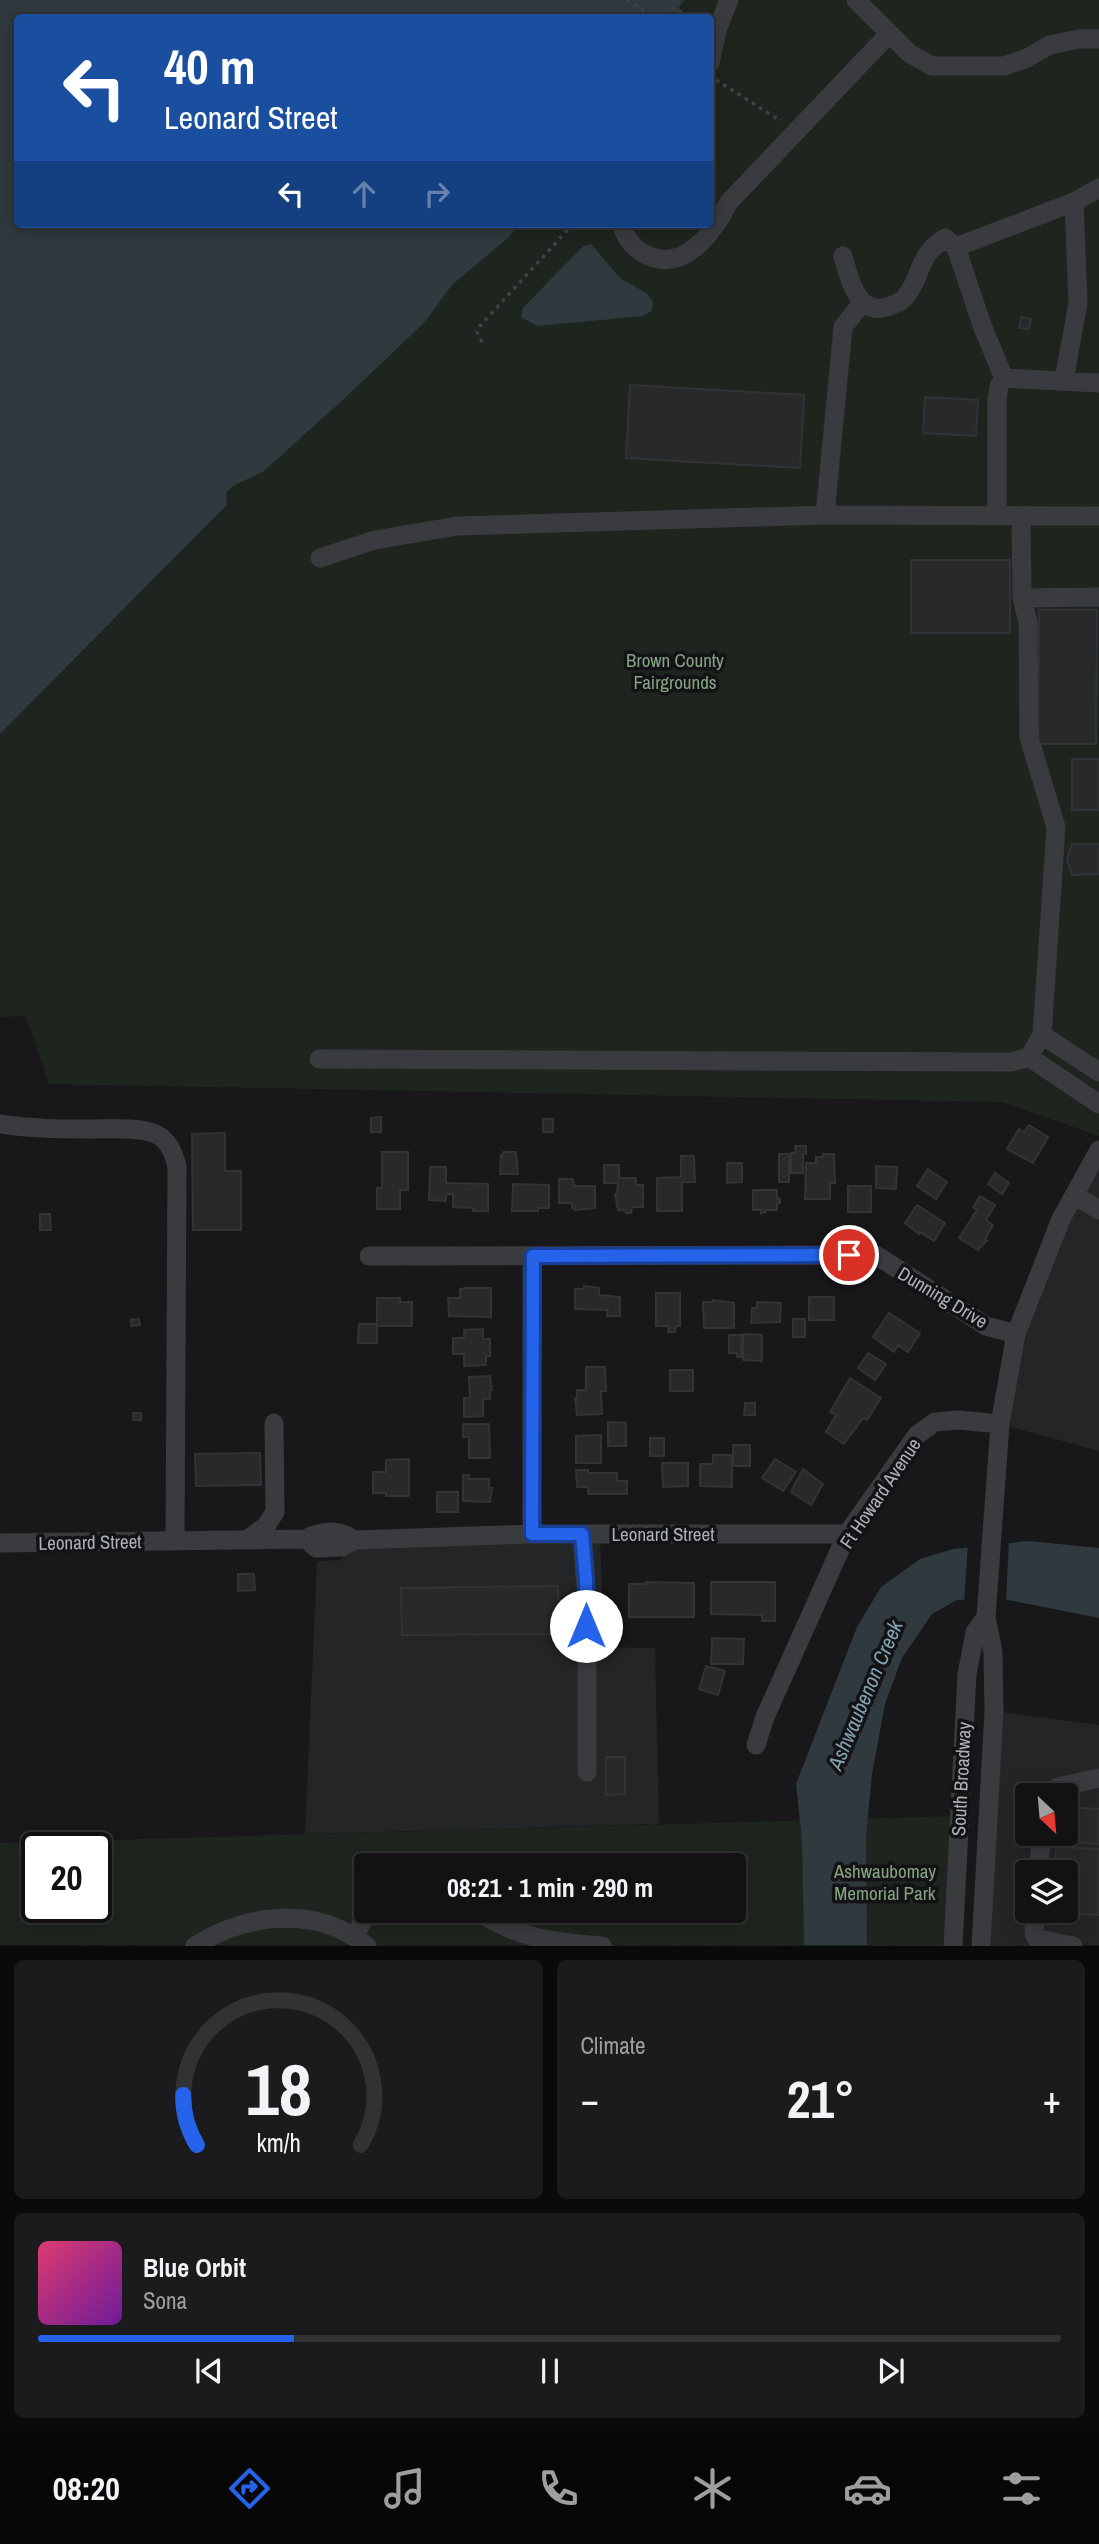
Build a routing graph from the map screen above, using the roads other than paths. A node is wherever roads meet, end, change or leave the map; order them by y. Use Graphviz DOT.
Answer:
graph roads {
  1 [pos="729,0"];
  2 [pos="856,0"];
  3 [pos="889,34"];
  4 [pos="1099,39"];
  5 [pos="714,43"];
  6 [pos="1099,188"];
  7 [pos="1074,202"];
  8 [pos="714,226"];
  9 [pos="623,228"];
  10 [pos="713,228"];
  11 [pos="956,247"];
  12 [pos="843,256"];
  13 [pos="862,303"];
  14 [pos="1004,378"];
  15 [pos="1065,380"];
  16 [pos="1099,383"];
  17 [pos="825,515"];
  18 [pos="997,516"];
  19 [pos="1021,516"];
  20 [pos="1099,516"];
  21 [pos="320,558"];
  22 [pos="1099,597"];
  23 [pos="1022,598"];
  24 [pos="1042,1035"];
  25 [pos="1029,1058"];
  26 [pos="319,1059"];
  27 [pos="1099,1072"];
  28 [pos="1099,1104"];
  29 [pos="0,1124"];
  30 [pos="1099,1150"];
  31 [pos="1074,1195"];
  32 [pos="1099,1210"];
  33 [pos="369,1256"];
  34 [pos="533,1256"];
  35 [pos="1016,1334"];
  36 [pos="274,1423"];
  37 [pos="1000,1424"];
  38 [pos="532,1534"];
  39 [pos="582,1534"];
  40 [pos="847,1534"];
  41 [pos="246,1540"];
  42 [pos="175,1541"];
  43 [pos="0,1543"];
  44 [pos="986,1618"];
  45 [pos="756,1745"];
  46 [pos="587,1772"];
  47 [pos="1099,1778"];
  48 [pos="1076,1783"];
  49 [pos="365,1923"];
  50 [pos="495,1923"];
  51 [pos="1034,1923"];
  52 [pos="361,1941"];
  53 [pos="195,1945"];
  54 [pos="602,1945"];
  55 [pos="953,1945"];
  56 [pos="981,1945"];
  57 [pos="1073,1945"];
  1 -- 5 [label="street"];
  2 -- 3 [label="street"];
  3 -- 4 [label="street"];
  3 -- 8 [label="street"];
  6 -- 7 [label="street"];
  7 -- 11 [label="street"];
  7 -- 15 [label="street"];
  9 -- 10 [label="street"];
  11 -- 13 [label="street"];
  11 -- 14 [label="street"];
  12 -- 13 [label="street"];
  13 -- 17 [label="street"];
  14 -- 15 [label="street"];
  14 -- 18 [label="street"];
  15 -- 16 [label="street"];
  17 -- 18 [label="street"];
  17 -- 21 [label="street"];
  18 -- 19 [label="street"];
  19 -- 20 [label="street"];
  19 -- 23 [label="street"];
  22 -- 23 [label="street"];
  23 -- 24 [label="street"];
  24 -- 25 [label="street"];
  24 -- 27 [label="street"];
  25 -- 26 [label="street"];
  25 -- 28 [label="street"];
  29 -- 42 [label="street"];
  30 -- 31 [label="street"];
  31 -- 32 [label="street"];
  31 -- 35 [label="street"];
  33 -- 34 [label="street, Dunning Drive"];
  34 -- 35 [label="street, Dunning Drive"];
  34 -- 38 [label="street"];
  35 -- 37 [label="street"];
  36 -- 41 [label="street"];
  37 -- 40 [label="street, Ft Howard Avenue"];
  37 -- 44 [label="street, South Broadway"];
  38 -- 39 [label="street, Leonard Street"];
  38 -- 41 [label="street, Leonard Street"];
  39 -- 40 [label="street, Leonard Street"];
  39 -- 46 [label="street"];
  40 -- 45 [label="street, Ft Howard Avenue"];
  41 -- 42 [label="street, Leonard Street"];
  42 -- 43 [label="street, Leonard Street"];
  44 -- 55 [label="street, South Broadway"];
  44 -- 56 [label="street, South Broadway"];
  47 -- 48 [label="street"];
  49 -- 52 [label="street"];
  50 -- 54 [label="street"];
  51 -- 57 [label="street"];
  52 -- 53 [label="street"];
}
